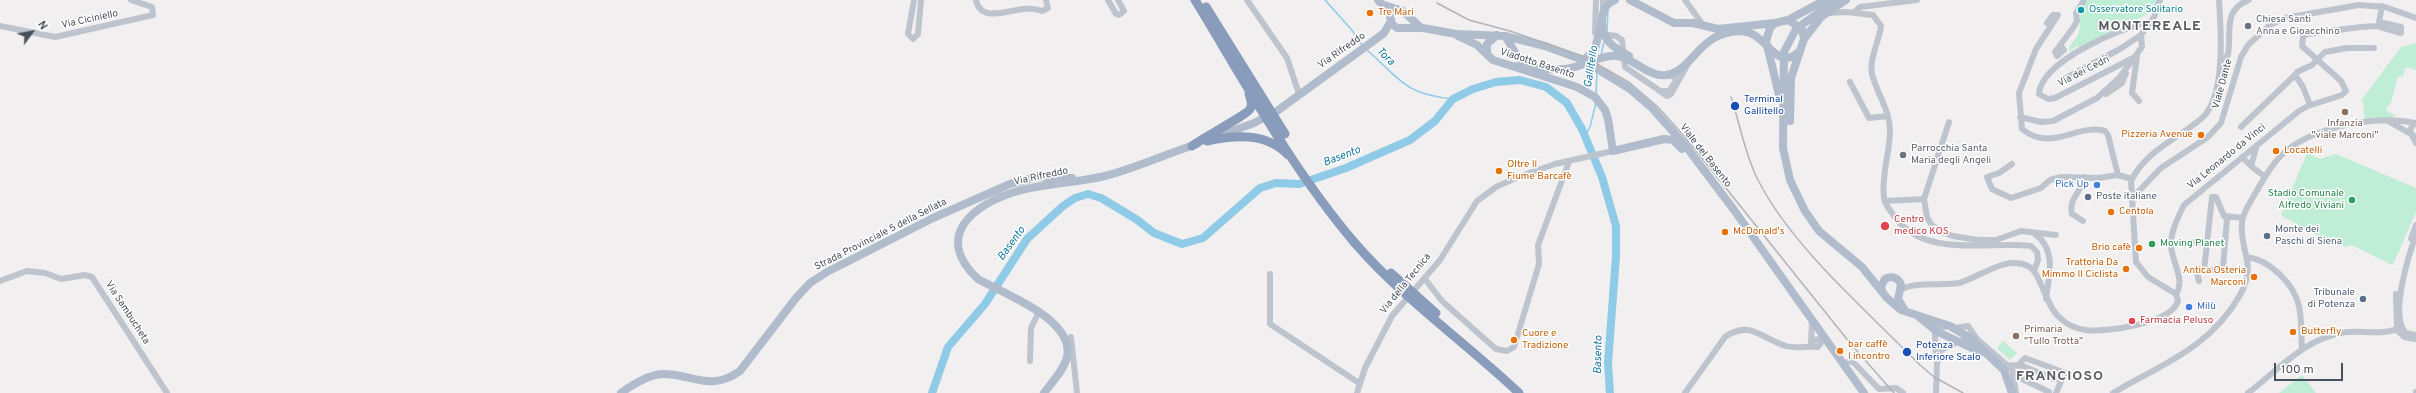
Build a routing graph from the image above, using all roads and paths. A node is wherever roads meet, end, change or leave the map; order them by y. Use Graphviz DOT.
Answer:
graph roads {
  1 [pos="131,0"];
  2 [pos="914,0"];
  3 [pos="921,0"];
  4 [pos="976,0"];
  5 [pos="1046,0"];
  6 [pos="1108,0"];
  7 [pos="1118,0"];
  8 [pos="1195,0"];
  9 [pos="1202,0"];
  10 [pos="1247,0"];
  11 [pos="1596,0"];
  12 [pos="1603,0"];
  13 [pos="1615,0"];
  14 [pos="1630,0"];
  15 [pos="1685,0"];
  16 [pos="1825,0"];
  17 [pos="1836,0"];
  18 [pos="1846,0"];
  19 [pos="1917,0"];
  20 [pos="2084,0"];
  21 [pos="2160,0"];
  22 [pos="2219,0"];
  23 [pos="2249,0"];
  24 [pos="1381,3"];
  25 [pos="2382,6"];
  26 [pos="1398,10"];
  27 [pos="1603,11"];
  28 [pos="1846,12"];
  29 [pos="1854,12"];
  30 [pos="1828,13"];
  31 [pos="1408,17"];
  32 [pos="2416,18"];
  33 [pos="1391,19"];
  34 [pos="1788,20"];
  35 [pos="1602,21"];
  36 [pos="2150,22"];
  37 [pos="1775,23"];
  38 [pos="2047,23"];
  39 [pos="1703,24"];
  40 [pos="0,26"];
  41 [pos="1400,28"];
  42 [pos="1423,28"];
  43 [pos="1212,29"];
  44 [pos="1384,33"];
  45 [pos="1456,34"];
  46 [pos="2141,35"];
  47 [pos="1501,36"];
  48 [pos="1804,39"];
  49 [pos="1768,46"];
  50 [pos="2061,46"];
  51 [pos="2142,48"];
  52 [pos="2374,48"];
  53 [pos="1800,51"];
  54 [pos="1487,53"];
  55 [pos="2133,58"];
  56 [pos="2317,59"];
  57 [pos="1689,61"];
  58 [pos="2220,61"];
  59 [pos="1637,63"];
  60 [pos="1512,66"];
  61 [pos="1535,66"];
  62 [pos="1574,68"];
  63 [pos="2127,68"];
  64 [pos="1666,75"];
  65 [pos="2295,75"];
  66 [pos="2062,80"];
  67 [pos="1850,82"];
  68 [pos="1660,91"];
  69 [pos="1299,94"];
  70 [pos="2097,98"];
  71 [pos="2139,101"];
  72 [pos="2310,105"];
  73 [pos="1888,116"];
  74 [pos="2020,117"];
  75 [pos="2387,120"];
  76 [pos="1949,122"];
  77 [pos="2416,123"];
  78 [pos="1275,124"];
  79 [pos="1668,125"];
  80 [pos="2241,127"];
  81 [pos="2414,136"];
  82 [pos="1668,139"];
  83 [pos="1207,141"];
  84 [pos="2416,143"];
  85 [pos="2257,145"];
  86 [pos="1192,146"];
  87 [pos="1613,151"];
  88 [pos="2242,157"];
  89 [pos="1695,159"];
  90 [pos="1299,162"];
  91 [pos="1569,162"];
  92 [pos="2012,164"];
  93 [pos="2251,166"];
  94 [pos="2118,175"];
  95 [pos="1788,176"];
  96 [pos="2265,177"];
  97 [pos="2086,178"];
  98 [pos="2132,178"];
  99 [pos="1076,179"];
  100 [pos="2132,194"];
  101 [pos="1924,199"];
  102 [pos="1885,201"];
  103 [pos="2224,216"];
  104 [pos="2243,218"];
  105 [pos="2083,221"];
  106 [pos="2416,225"];
  107 [pos="2034,233"];
  108 [pos="2056,235"];
  109 [pos="2416,235"];
  110 [pos="2195,242"];
  111 [pos="2207,243"];
  112 [pos="2408,256"];
  113 [pos="2247,257"];
  114 [pos="2416,258"];
  115 [pos="2191,263"];
  116 [pos="1862,267"];
  117 [pos="2196,269"];
  118 [pos="2034,271"];
  119 [pos="2204,271"];
  120 [pos="1270,274"];
  121 [pos="1894,277"];
  122 [pos="1425,279"];
  123 [pos="0,281"];
  124 [pos="2200,281"];
  125 [pos="1917,285"];
  126 [pos="1900,292"];
  127 [pos="1883,293"];
  128 [pos="2176,294"];
  129 [pos="2046,300"];
  130 [pos="1039,312"];
  131 [pos="1913,314"];
  132 [pos="1812,321"];
  133 [pos="1442,322"];
  134 [pos="1954,328"];
  135 [pos="2399,329"];
  136 [pos="1936,331"];
  137 [pos="2416,335"];
  138 [pos="1071,337"];
  139 [pos="1824,338"];
  140 [pos="1974,339"];
  141 [pos="2416,339"];
  142 [pos="1957,342"];
  143 [pos="1810,344"];
  144 [pos="1818,347"];
  145 [pos="2302,349"];
  146 [pos="1835,353"];
  147 [pos="1030,361"];
  148 [pos="1937,363"];
  149 [pos="1844,364"];
  150 [pos="2018,365"];
  151 [pos="2009,366"];
  152 [pos="2013,374"];
  153 [pos="2071,375"];
  154 [pos="1359,383"];
  155 [pos="2008,383"];
  156 [pos="1936,392"];
  157 [pos="2049,392"];
  158 [pos="167,393"];
  159 [pos="621,393"];
  160 [pos="1044,393"];
  161 [pos="1077,393"];
  162 [pos="1357,393"];
  163 [pos="1519,393"];
  164 [pos="1525,393"];
  165 [pos="1685,393"];
  166 [pos="1864,393"];
  167 [pos="1903,393"];
  168 [pos="2008,393"];
  169 [pos="2012,393"];
  170 [pos="2016,393"];
  171 [pos="2056,393"];
  172 [pos="2113,393"];
  173 [pos="2248,393"];
  1 -- 40 [label="street, Via Ciciniello"];
  2 -- 3 [label="street"];
  4 -- 5 [label="street"];
  6 -- 7 [label="street"];
  8 -- 43 [label="highway"];
  9 -- 78 [label="highway"];
  10 -- 69 [label="street"];
  11 -- 68 [label="street"];
  12 -- 27 [label="street"];
  13 -- 27 [label="main road"];
  14 -- 39 [label="main road"];
  15 -- 39 [label="street"];
  16 -- 34 [label="main road"];
  17 -- 95 [label="main road"];
  18 -- 28 [label="street"];
  18 -- 30 [label="main road"];
  19 -- 29 [label="street"];
  20 -- 50 [label="street"];
  21 -- 36 [label="street"];
  22 -- 58 [label="street"];
  23 -- 58 [label="street"];
  24 -- 26 [label="main road"];
  24 -- 33 [label="main road"];
  25 -- 32 [label="street, Viale Dante"];
  25 -- 56 [label="street"];
  25 -- 100 [label="street, Viale Dante"];
  26 -- 31 [label="main road"];
  26 -- 33 [label="main road"];
  27 -- 35 [label="main road"];
  28 -- 29 [label="street"];
  28 -- 30 [label="street"];
  29 -- 73 [label="street"];
  30 -- 48 [label="main road"];
  31 -- 41 [label="main road"];
  31 -- 42 [label="main road"];
  33 -- 41 [label="main road"];
  33 -- 44 [label="main road"];
  34 -- 37 [label="main road"];
  34 -- 48 [label="main road"];
  35 -- 59 [label="main road"];
  35 -- 62 [label="main road"];
  36 -- 46 [label="street"];
  36 -- 55 [label="street, Via dei Cedri"];
  37 -- 39 [label="main road"];
  37 -- 49 [label="main road"];
  38 -- 74 [label="street"];
  41 -- 42 [label="main road, Viale del Basento"];
  41 -- 44 [label="main road, Viale del Basento"];
  42 -- 45 [label="main road, Viale del Basento"];
  43 -- 78 [label="highway"];
  43 -- 86 [label="highway"];
  44 -- 69 [label="main road, Via Rifreddo"];
  45 -- 47 [label="main road, Viale del Basento"];
  45 -- 54 [label="main road, Viale del Basento"];
  46 -- 51 [label="street"];
  46 -- 66 [label="street"];
  47 -- 54 [label="main road"];
  47 -- 61 [label="main road"];
  47 -- 79 [label="main road, Viale del Basento"];
  48 -- 53 [label="main road"];
  49 -- 53 [label="main road"];
  49 -- 57 [label="main road"];
  49 -- 95 [label="main road"];
  51 -- 55 [label="street"];
  51 -- 71 [label="street"];
  52 -- 56 [label="street"];
  53 -- 95 [label="main road"];
  54 -- 60 [label="main road, Viadotto Basento"];
  55 -- 63 [label="street"];
  56 -- 65 [label="street"];
  56 -- 72 [label="street, Via Leonardo da Vinci"];
  57 -- 64 [label="main road"];
  57 -- 68 [label="street"];
  58 -- 98 [label="street"];
  59 -- 62 [label="main road"];
  59 -- 64 [label="main road"];
  60 -- 61 [label="main road"];
  60 -- 87 [label="main road, Viadotto Basento"];
  61 -- 62 [label="main road"];
  63 -- 70 [label="street"];
  63 -- 70 [label="street"];
  64 -- 68 [label="street"];
  65 -- 72 [label="street"];
  65 -- 80 [label="street"];
  67 -- 73 [label="street"];
  69 -- 83 [label="main road, Via Rifreddo"];
  70 -- 74 [label="street"];
  72 -- 85 [label="street, Via Leonardo da Vinci"];
  73 -- 102 [label="street"];
  74 -- 94 [label="street"];
  75 -- 77 [label="street"];
  75 -- 81 [label="street"];
  75 -- 96 [label="street"];
  76 -- 101 [label="street"];
  77 -- 81 [label="street"];
  78 -- 90 [label="highway"];
  79 -- 82 [label="main road"];
  79 -- 89 [label="main road, Viale del Basento"];
  81 -- 84 [label="street"];
  82 -- 87 [label="main road, Via della Tecnica"];
  82 -- 89 [label="main road"];
  83 -- 86 [label="main road, Via Rifreddo"];
  83 -- 90 [label="highway"];
  85 -- 88 [label="street, Via Leonardo da Vinci"];
  85 -- 93 [label="street"];
  86 -- 99 [label="main road, Via Rifreddo"];
  87 -- 91 [label="street, Via della Tecnica"];
  88 -- 93 [label="street"];
  88 -- 128 [label="street, Via Leonardo da Vinci"];
  89 -- 132 [label="main road, Viale del Basento"];
  90 -- 133 [label="highway"];
  91 -- 122 [label="street, Via della Tecnica"];
  91 -- 122 [label="street"];
  92 -- 97 [label="street"];
  93 -- 96 [label="street"];
  94 -- 97 [label="street"];
  94 -- 98 [label="street"];
  95 -- 116 [label="main road"];
  96 -- 104 [label="street"];
  97 -- 105 [label="street"];
  98 -- 100 [label="street"];
  99 -- 130 [label="main road, Via Rifreddo"];
  99 -- 159 [label="main road, Strada Provinciale 5 della Sellata"];
  100 -- 128 [label="street"];
  101 -- 102 [label="street"];
  101 -- 107 [label="street"];
  102 -- 118 [label="street"];
  103 -- 104 [label="street"];
  103 -- 111 [label="street"];
  103 -- 119 [label="street"];
  104 -- 113 [label="street"];
  106 -- 135 [label="street"];
  107 -- 108 [label="street"];
  107 -- 129 [label="street"];
  109 -- 112 [label="street"];
  110 -- 111 [label="street"];
  111 -- 119 [label="street"];
  112 -- 114 [label="street"];
  112 -- 135 [label="street"];
  113 -- 145 [label="street"];
  113 -- 172 [label="street"];
  115 -- 117 [label="street"];
  116 -- 121 [label="main road"];
  116 -- 127 [label="main road"];
  117 -- 119 [label="street"];
  117 -- 124 [label="street"];
  118 -- 125 [label="street"];
  118 -- 129 [label="street"];
  120 -- 154 [label="street"];
  121 -- 125 [label="street"];
  121 -- 126 [label="main road"];
  121 -- 127 [label="main road"];
  122 -- 154 [label="street, Via della Tecnica"];
  123 -- 158 [label="street, Via Sambucheta"];
  125 -- 126 [label="street"];
  126 -- 127 [label="main road"];
  126 -- 131 [label="main road"];
  127 -- 131 [label="main road"];
  128 -- 129 [label="street, Via Leonardo da Vinci"];
  130 -- 147 [label="street"];
  130 -- 160 [label="main road, Via Rifreddo"];
  131 -- 134 [label="main road"];
  131 -- 136 [label="main road"];
  132 -- 139 [label="main road, Viale del Basento"];
  132 -- 143 [label="street"];
  133 -- 163 [label="highway"];
  133 -- 164 [label="highway"];
  134 -- 136 [label="street"];
  134 -- 140 [label="main road"];
  134 -- 142 [label="street"];
  135 -- 137 [label="street"];
  135 -- 141 [label="street"];
  135 -- 145 [label="street"];
  136 -- 142 [label="main road"];
  136 -- 148 [label="street"];
  138 -- 161 [label="street"];
  139 -- 143 [label="street"];
  139 -- 144 [label="street"];
  139 -- 146 [label="main road, Viale del Basento"];
  140 -- 142 [label="street"];
  140 -- 151 [label="street"];
  140 -- 155 [label="main road"];
  142 -- 148 [label="street"];
  142 -- 155 [label="main road"];
  143 -- 144 [label="street"];
  143 -- 165 [label="street"];
  144 -- 146 [label="street"];
  145 -- 173 [label="street"];
  146 -- 149 [label="main road, Viale del Basento"];
  148 -- 156 [label="street"];
  149 -- 166 [label="main road, Viale del Basento"];
  149 -- 167 [label="street"];
  150 -- 151 [label="street"];
  150 -- 153 [label="street"];
  150 -- 171 [label="street"];
  151 -- 152 [label="street"];
  152 -- 157 [label="street"];
  152 -- 170 [label="street"];
  154 -- 162 [label="street, Via della Tecnica"];
  155 -- 168 [label="main road"];
  155 -- 169 [label="main road"];
}
